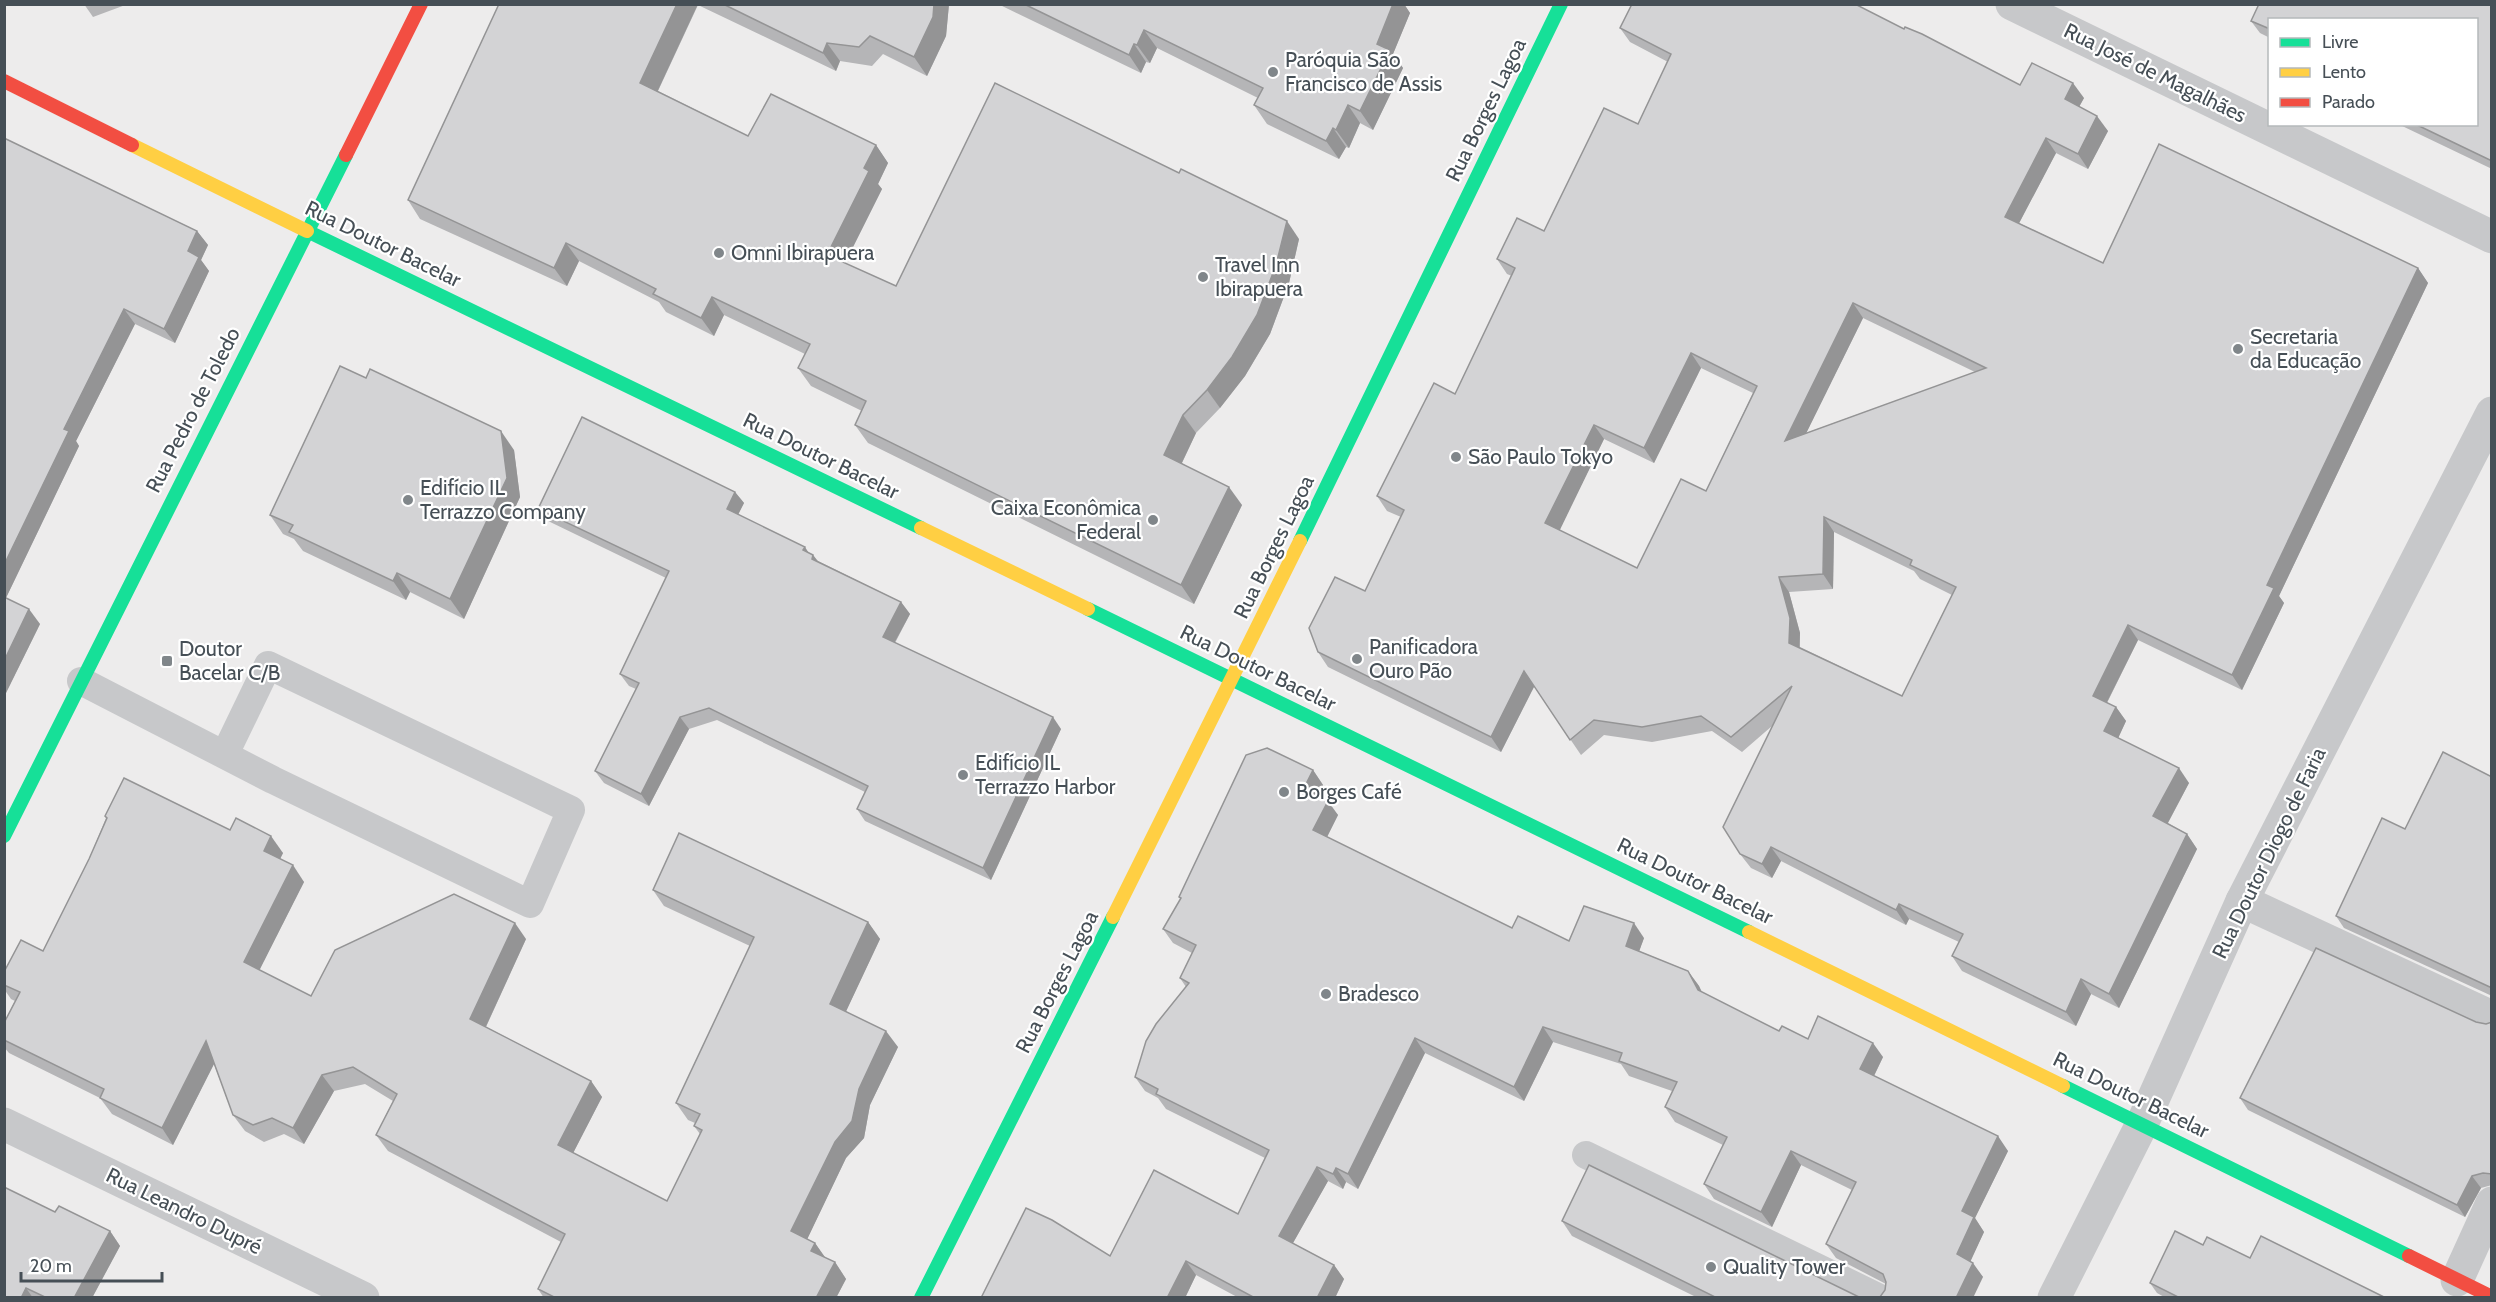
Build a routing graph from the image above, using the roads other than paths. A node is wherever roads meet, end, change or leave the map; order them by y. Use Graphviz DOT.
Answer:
graph roads {
  1 [pos="421,4"];
  2 [pos="1560,4"];
  3 [pos="2012,4"];
  4 [pos="4,81"];
  5 [pos="307,231"];
  6 [pos="2492,237"];
  7 [pos="2492,413"];
  8 [pos="1233,679"];
  9 [pos="81,681"];
  10 [pos="225,754"];
  11 [pos="4,836"];
  12 [pos="2242,901"];
  13 [pos="2492,1017"];
  14 [pos="4,1124"];
  15 [pos="2142,1124"];
  16 [pos="1586,1155"];
  17 [pos="2492,1203"];
  18 [pos="2457,1280"];
  19 [pos="2492,1297"];
  20 [pos="363,1298"];
  21 [pos="921,1298"];
  22 [pos="1880,1298"];
  23 [pos="2054,1298"];
  1 -- 5 [label="street, Rua Pedro de Toledo"];
  2 -- 8 [label="street, Rua Borges Lagoa"];
  3 -- 6 [label="street, Rua José de Magalhães"];
  4 -- 5 [label="street, Rua Doutor Bacelar"];
  5 -- 8 [label="street, Rua Doutor Bacelar"];
  5 -- 9 [label="street, Rua Pedro de Toledo"];
  7 -- 12 [label="street, Rua Doutor Diogo de Faria"];
  8 -- 15 [label="street, Rua Doutor Bacelar"];
  8 -- 21 [label="street, Rua Borges Lagoa"];
  9 -- 10 [label="lane"];
  9 -- 11 [label="street, Rua Pedro de Toledo"];
  10 -- 10 [label="lane"];
  12 -- 13 [label="street"];
  12 -- 15 [label="street, Rua Doutor Diogo de Faria"];
  14 -- 20 [label="street, Rua Leandro Dupré"];
  15 -- 18 [label="street, Rua Doutor Bacelar"];
  15 -- 23 [label="street, Rua Doutor Diogo de Faria"];
  16 -- 22 [label="lane"];
  17 -- 18 [label="street"];
  18 -- 19 [label="street, Rua Doutor Bacelar"];
}
